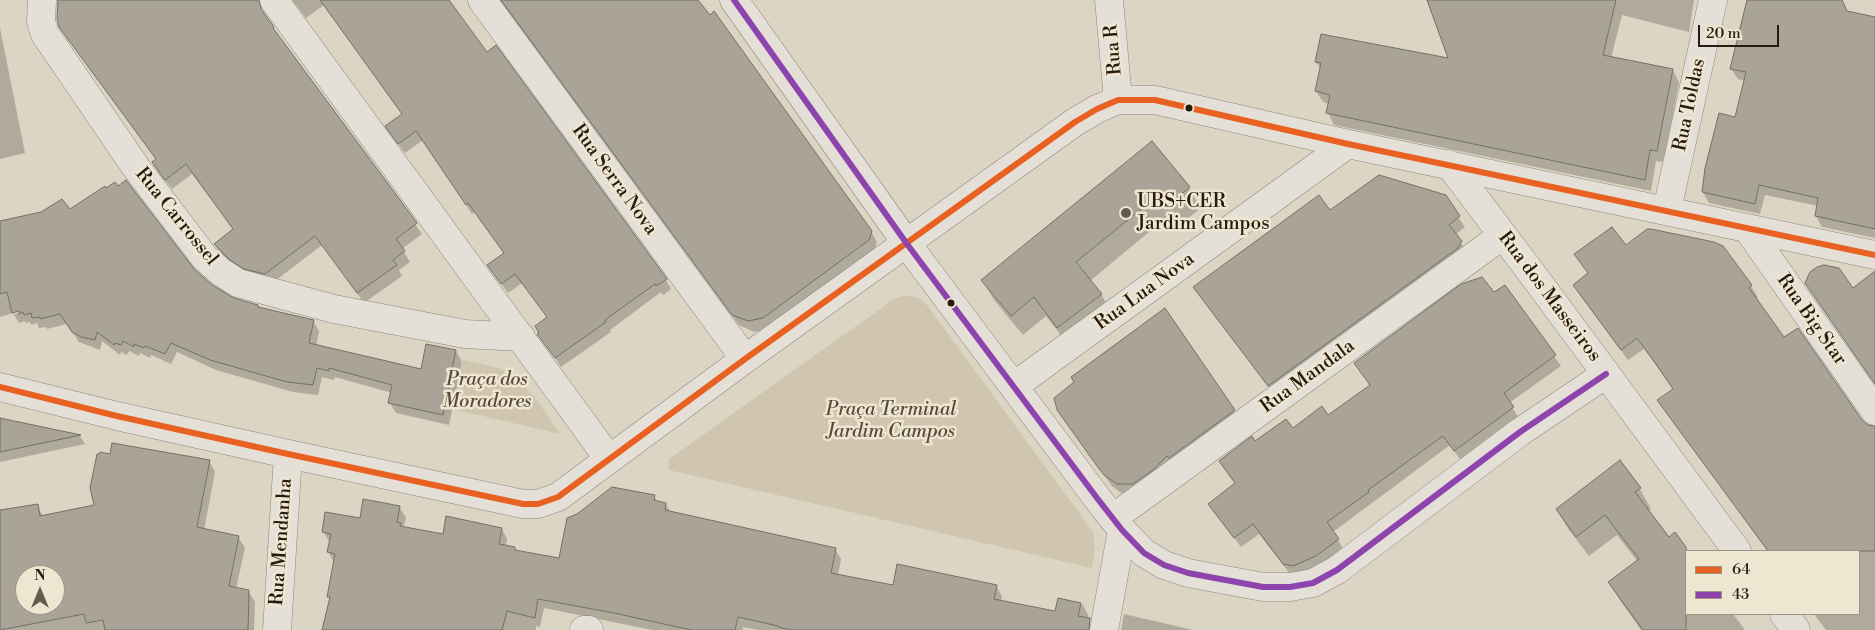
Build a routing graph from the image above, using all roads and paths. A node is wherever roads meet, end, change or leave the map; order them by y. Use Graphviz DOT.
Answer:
graph roads {
  1 [pos="42,0"];
  2 [pos="274,0"];
  3 [pos="482,0"];
  4 [pos="734,0"];
  5 [pos="1109,0"];
  6 [pos="1713,0"];
  7 [pos="1118,100"];
  8 [pos="1348,144"];
  9 [pos="1449,164"];
  10 [pos="1668,210"];
  11 [pos="1747,228"];
  12 [pos="1503,235"];
  13 [pos="908,244"];
  14 [pos="1875,255"];
  15 [pos="521,337"];
  16 [pos="745,359"];
  17 [pos="1606,374"];
  18 [pos="1014,386"];
  19 [pos="0,387"];
  20 [pos="1875,411"];
  21 [pos="288,454"];
  22 [pos="609,459"];
  23 [pos="1118,524"];
  24 [pos="1736,550"];
  25 [pos="1785,615"];
  26 [pos="277,630"];
  27 [pos="584,630"];
  28 [pos="589,630"];
  29 [pos="1104,630"];
  30 [pos="1796,630"];
  1 -- 15 [label="street, Rua Carrossel"];
  2 -- 15 [label="street"];
  3 -- 16 [label="street, Rua Serra Nova"];
  4 -- 13 [label="street"];
  5 -- 7 [label="street, Rua R"];
  6 -- 10 [label="street, Rua Toldas"];
  7 -- 8 [label="street"];
  7 -- 13 [label="street"];
  8 -- 9 [label="street"];
  8 -- 18 [label="street, Rua Lua Nova"];
  9 -- 10 [label="street"];
  9 -- 12 [label="street, Rua dos Masseiros"];
  10 -- 11 [label="street"];
  11 -- 14 [label="street"];
  11 -- 20 [label="street, Rua Big Star"];
  12 -- 17 [label="street, Rua dos Masseiros"];
  12 -- 23 [label="street, Rua Mandala"];
  13 -- 16 [label="street"];
  13 -- 18 [label="street"];
  15 -- 22 [label="street"];
  16 -- 22 [label="street"];
  17 -- 23 [label="street"];
  17 -- 24 [label="street, Rua dos Masseiros"];
  18 -- 23 [label="street"];
  19 -- 21 [label="street"];
  21 -- 22 [label="street"];
  21 -- 26 [label="street, Rua Mendanha"];
  23 -- 29 [label="street"];
  25 -- 30 [label="street"];
  27 -- 28 [label="street"];
}
